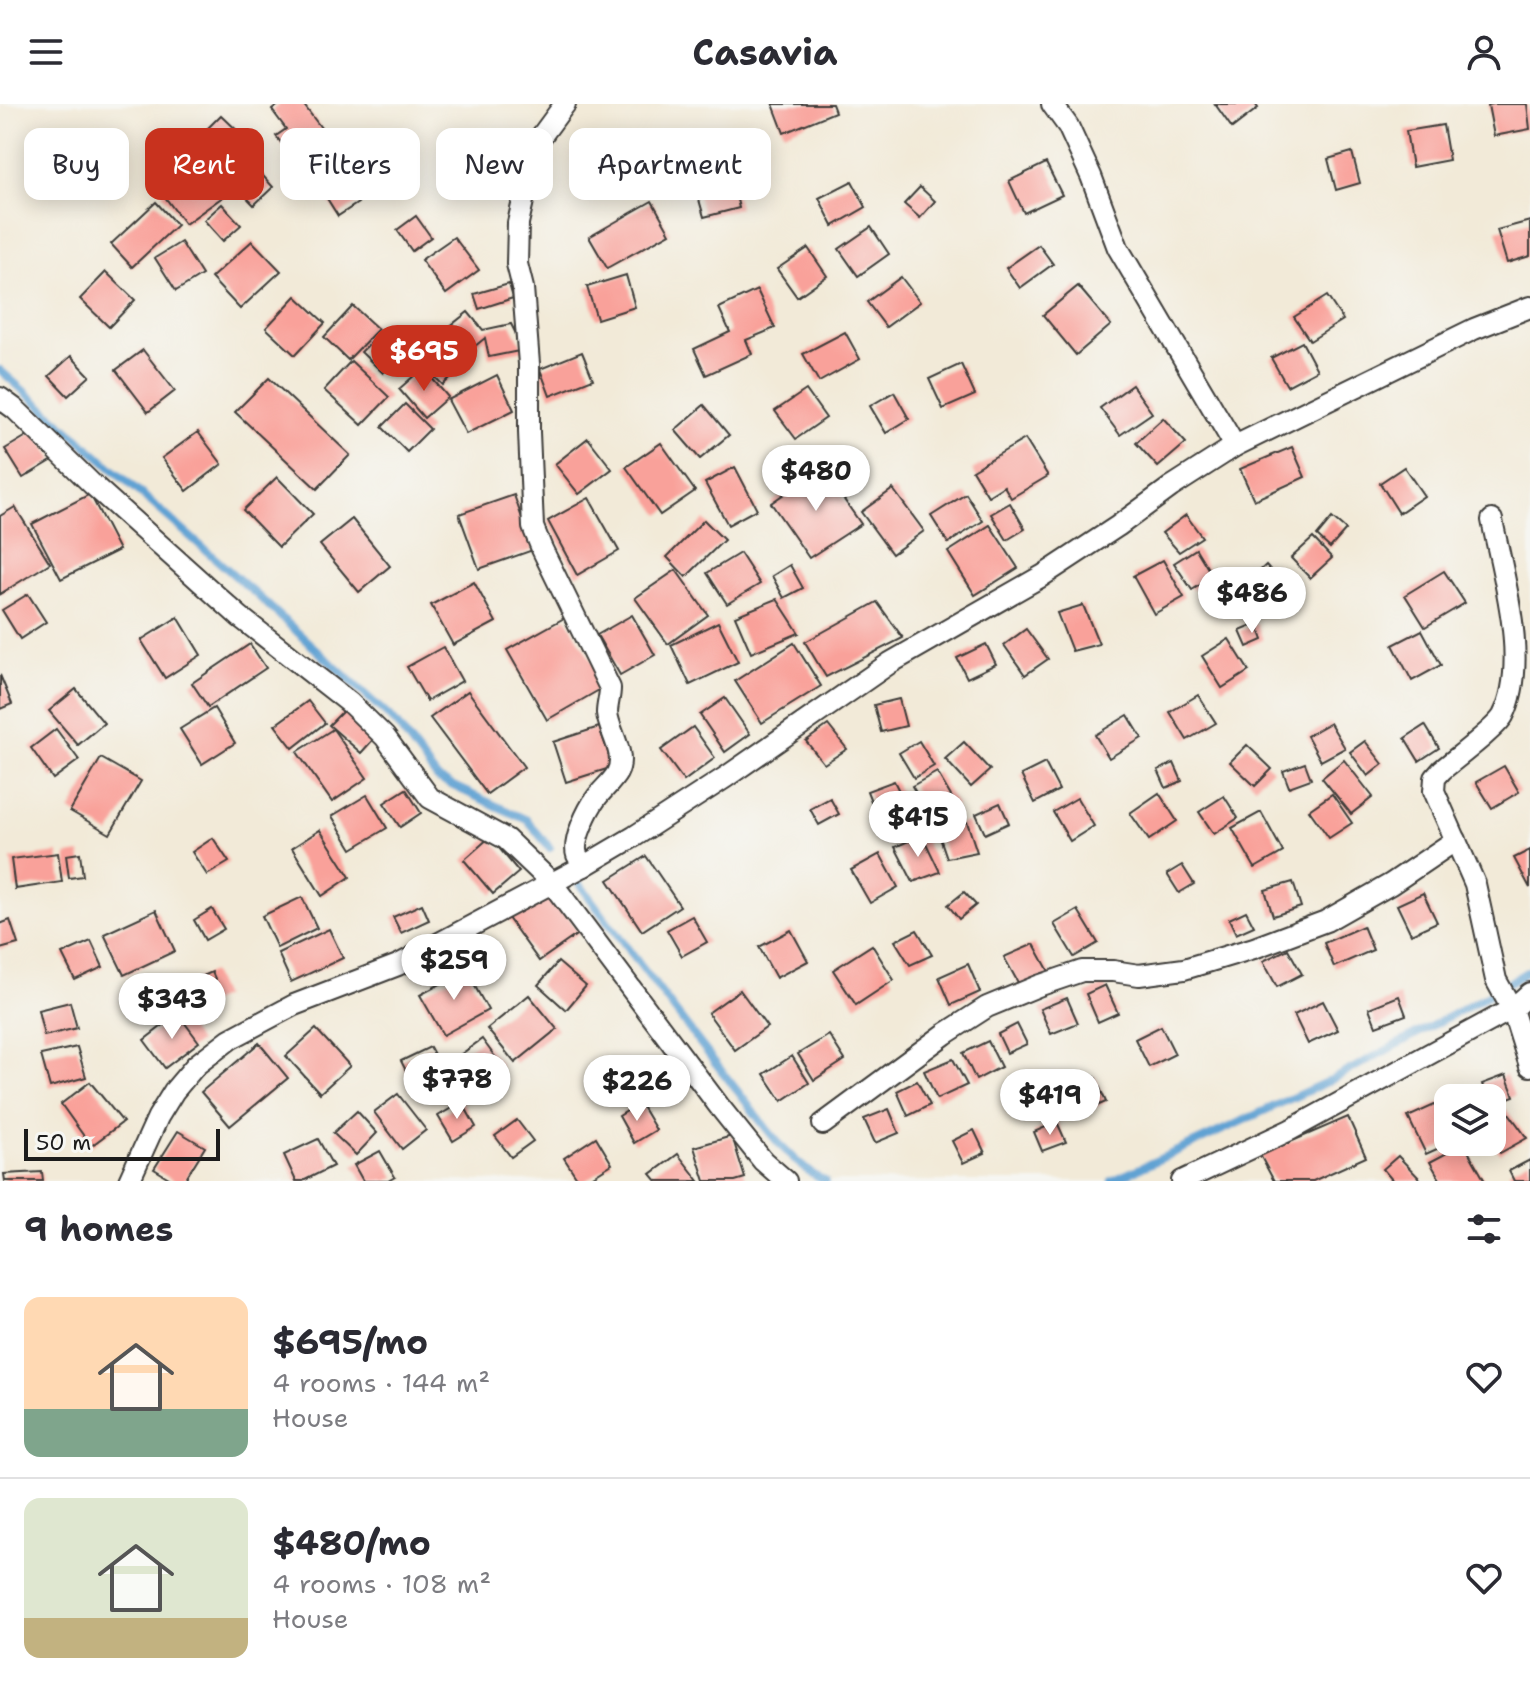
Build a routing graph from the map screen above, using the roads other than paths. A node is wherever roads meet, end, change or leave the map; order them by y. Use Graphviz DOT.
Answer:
graph roads {
  1 [pos="565,104"];
  2 [pos="1052,104"];
  3 [pos="1530,307"];
  4 [pos="0,398"];
  5 [pos="1235,446"];
  6 [pos="1492,520"];
  7 [pos="1456,840"];
  8 [pos="584,866"];
  9 [pos="552,883"];
  10 [pos="1530,993"];
  11 [pos="1505,995"];
  12 [pos="1530,1066"];
  13 [pos="823,1124"];
  14 [pos="129,1181"];
  15 [pos="786,1181"];
  16 [pos="1182,1181"];
  1 -- 8 [label="street"];
  2 -- 5 [label="street"];
  3 -- 5 [label="street"];
  4 -- 9 [label="street"];
  5 -- 8 [label="street"];
  6 -- 7 [label="street"];
  7 -- 11 [label="street"];
  7 -- 13 [label="street"];
  8 -- 9 [label="street"];
  9 -- 14 [label="street"];
  9 -- 15 [label="street"];
  10 -- 11 [label="street"];
  11 -- 12 [label="street"];
  11 -- 16 [label="street"];
}
